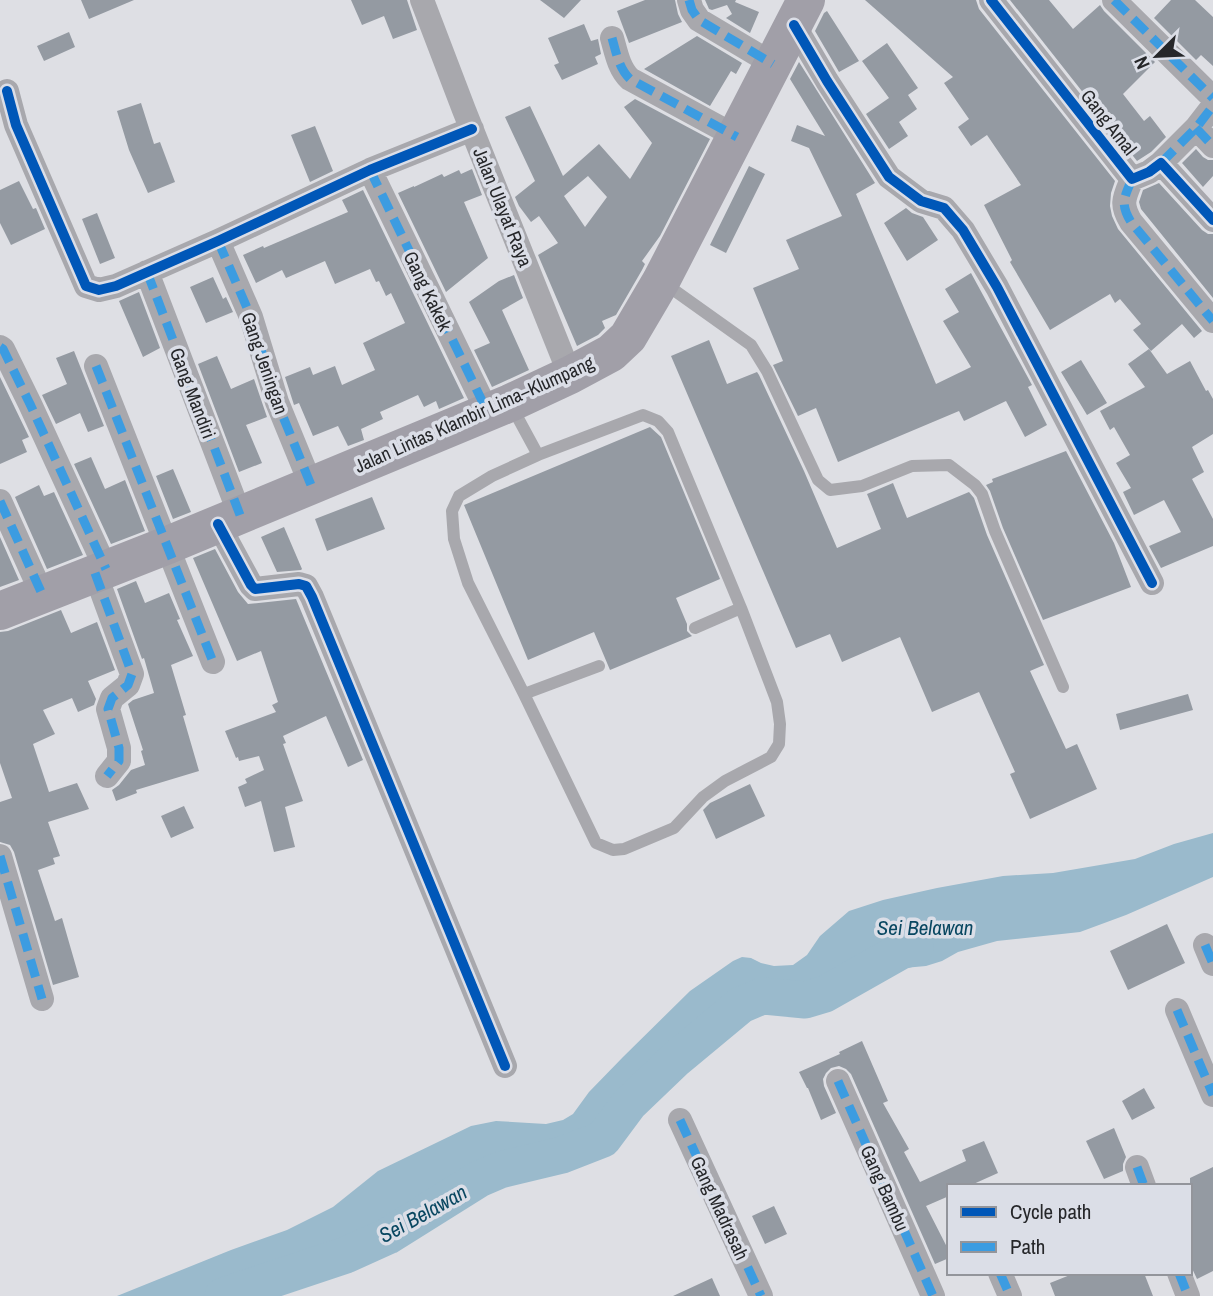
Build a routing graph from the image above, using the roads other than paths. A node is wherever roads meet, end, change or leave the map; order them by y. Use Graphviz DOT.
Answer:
graph roads {
  1 [pos="422,0"];
  2 [pos="689,0"];
  3 [pos="991,0"];
  4 [pos="1114,0"];
  5 [pos="800,13"];
  6 [pos="612,38"];
  7 [pos="773,64"];
  8 [pos="7,91"];
  9 [pos="1213,98"];
  10 [pos="1213,106"];
  11 [pos="472,129"];
  12 [pos="737,137"];
  13 [pos="1204,137"];
  14 [pos="1161,163"];
  15 [pos="370,170"];
  16 [pos="1132,179"];
  17 [pos="1213,220"];
  18 [pos="218,241"];
  19 [pos="147,272"];
  20 [pos="661,281"];
  21 [pos="1213,321"];
  22 [pos="0,347"];
  23 [pos="96,366"];
  24 [pos="570,375"];
  25 [pos="498,407"];
  26 [pos="538,456"];
  27 [pos="311,485"];
  28 [pos="0,500"];
  29 [pos="229,519"];
  30 [pos="168,545"];
  31 [pos="100,571"];
  32 [pos="1152,583"];
  33 [pos="42,594"];
  34 [pos="741,608"];
  35 [pos="0,611"];
  36 [pos="695,628"];
  37 [pos="213,662"];
  38 [pos="599,666"];
  39 [pos="1063,687"];
  40 [pos="524,694"];
  41 [pos="107,776"];
  42 [pos="0,856"];
  43 [pos="42,999"];
  44 [pos="1177,1010"];
  45 [pos="505,1066"];
  46 [pos="838,1080"];
  47 [pos="1213,1095"];
  48 [pos="680,1120"];
  49 [pos="1001,1275"];
  50 [pos="1180,1275"];
  51 [pos="761,1296"];
  52 [pos="933,1296"];
  53 [pos="1010,1296"];
  54 [pos="1188,1296"];
  1 -- 11 [label="street, Jalan Ulayat Raya"];
  2 -- 7 [label="street"];
  3 -- 16 [label="street, Gang Amal"];
  4 -- 9 [label="street"];
  5 -- 7 [label="main road, Jalan Lintas Klambir Lima–Klumpang"];
  5 -- 32 [label="street"];
  6 -- 12 [label="street"];
  7 -- 12 [label="main road, Jalan Lintas Klambir Lima–Klumpang"];
  8 -- 19 [label="street"];
  10 -- 13 [label="street"];
  11 -- 15 [label="street"];
  11 -- 24 [label="street, Jalan Ulayat Raya"];
  12 -- 20 [label="main road, Jalan Lintas Klambir Lima–Klumpang"];
  13 -- 14 [label="street"];
  14 -- 16 [label="street, Gang Amal"];
  14 -- 17 [label="street, Gang Amal"];
  15 -- 18 [label="street"];
  15 -- 25 [label="street, Gang Kakek"];
  16 -- 21 [label="street"];
  18 -- 19 [label="street"];
  18 -- 27 [label="street, Gang Jeningan"];
  19 -- 29 [label="street, Gang Mandiri"];
  20 -- 24 [label="main road, Jalan Lintas Klambir Lima–Klumpang"];
  20 -- 39 [label="lane"];
  22 -- 31 [label="street"];
  23 -- 30 [label="street"];
  24 -- 25 [label="main road, Jalan Lintas Klambir Lima–Klumpang"];
  25 -- 26 [label="lane"];
  25 -- 27 [label="main road, Jalan Lintas Klambir Lima–Klumpang"];
  26 -- 34 [label="lane"];
  26 -- 40 [label="lane"];
  27 -- 29 [label="main road, Jalan Lintas Klambir Lima–Klumpang"];
  28 -- 33 [label="street"];
  29 -- 30 [label="main road, Jalan Lintas Klambir Lima–Klumpang"];
  29 -- 45 [label="street, Gang Mandiri"];
  30 -- 31 [label="main road, Jalan Lintas Klambir Lima–Klumpang"];
  30 -- 37 [label="street"];
  31 -- 33 [label="main road, Jalan Lintas Klambir Lima–Klumpang"];
  31 -- 41 [label="street"];
  33 -- 35 [label="main road, Jalan Lintas Klambir Lima–Klumpang"];
  34 -- 36 [label="lane"];
  34 -- 40 [label="lane"];
  38 -- 40 [label="lane"];
  42 -- 43 [label="street"];
  44 -- 47 [label="street"];
  46 -- 52 [label="street, Gang Bambu"];
  48 -- 51 [label="street, Gang Madrasah"];
  49 -- 53 [label="street"];
  50 -- 54 [label="street"];
}
